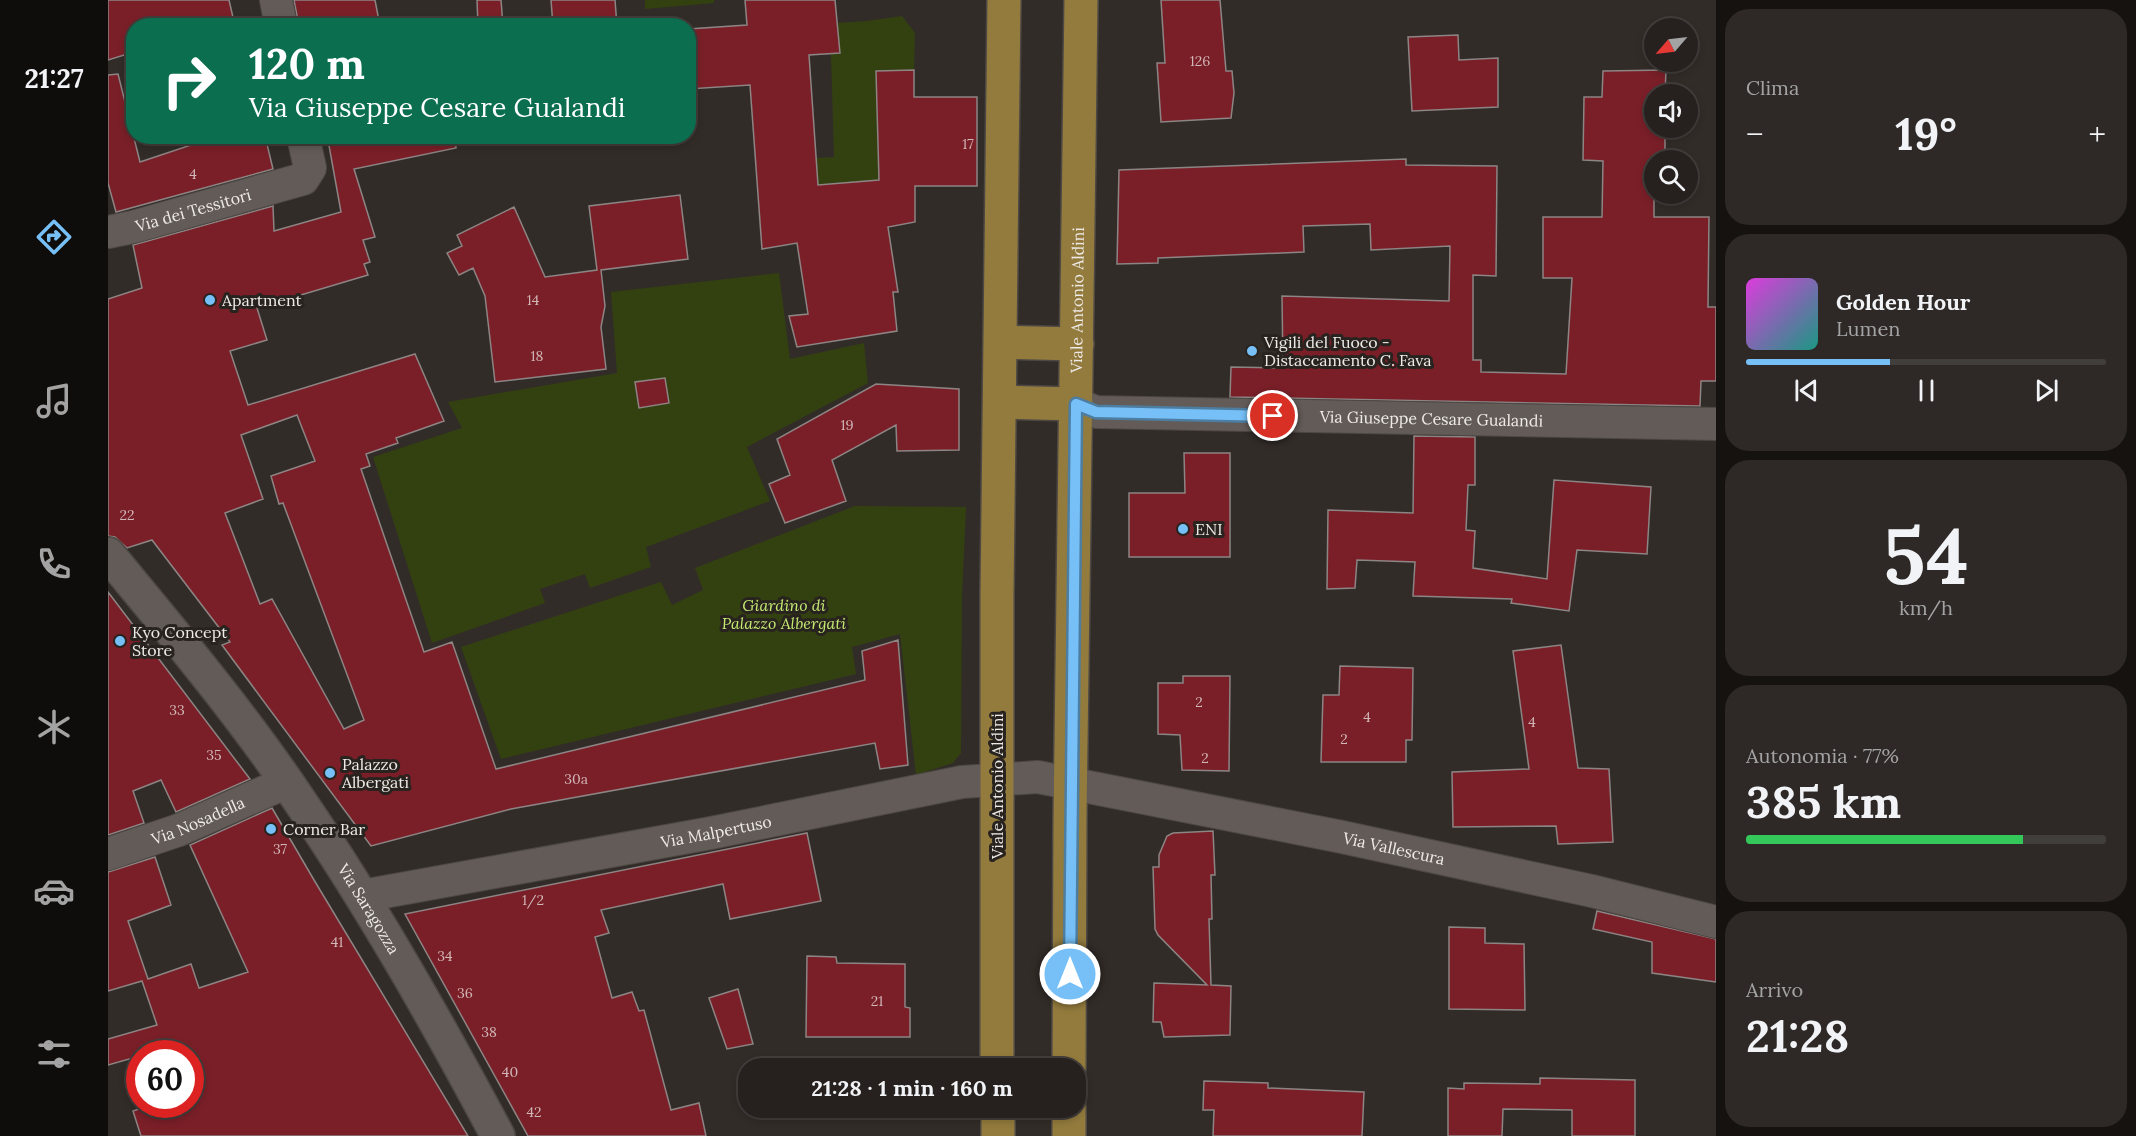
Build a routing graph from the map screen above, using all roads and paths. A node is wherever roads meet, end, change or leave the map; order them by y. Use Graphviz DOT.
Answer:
graph roads {
  1 [pos="276,0"];
  2 [pos="1004,0"];
  3 [pos="1082,0"];
  4 [pos="279,18"];
  5 [pos="305,144"];
  6 [pos="108,232"];
  7 [pos="1000,342"];
  8 [pos="1077,344"];
  9 [pos="1000,402"];
  10 [pos="1076,404"];
  11 [pos="1716,424"];
  12 [pos="108,554"];
  13 [pos="997,780"];
  14 [pos="287,782"];
  15 [pos="1071,783"];
  16 [pos="108,854"];
  17 [pos="362,896"];
  18 [pos="1716,922"];
  19 [pos="997,1058"];
  20 [pos="1069,1058"];
  21 [pos="998,1118"];
  22 [pos="1069,1118"];
  23 [pos="498,1136"];
  24 [pos="998,1136"];
  25 [pos="1069,1136"];
  1 -- 4 [label="street"];
  2 -- 7 [label="main road, Viale Antonio Aldini"];
  3 -- 8 [label="main road, Viale Antonio Aldini"];
  5 -- 6 [label="street, Via dei Tessitori"];
  7 -- 8 [label="main road"];
  7 -- 9 [label="main road, Viale Antonio Aldini"];
  8 -- 10 [label="main road, Viale Antonio Aldini"];
  9 -- 10 [label="main road"];
  9 -- 13 [label="main road, Viale Antonio Aldini"];
  10 -- 11 [label="street, Via Giuseppe Cesare Gualandi"];
  10 -- 15 [label="main road, Viale Antonio Aldini"];
  12 -- 14 [label="street, Via Saragozza"];
  13 -- 15 [label="street, Via Malpertuso"];
  13 -- 17 [label="street, Via Malpertuso"];
  13 -- 19 [label="main road, Viale Antonio Aldini"];
  14 -- 16 [label="street, Via Nosadella"];
  14 -- 17 [label="street, Via Saragozza"];
  15 -- 18 [label="street, Via Vallescura"];
  15 -- 20 [label="main road, Viale Antonio Aldini"];
  17 -- 23 [label="street, Via Saragozza"];
  21 -- 24 [label="main road"];
  22 -- 25 [label="main road"];
}
